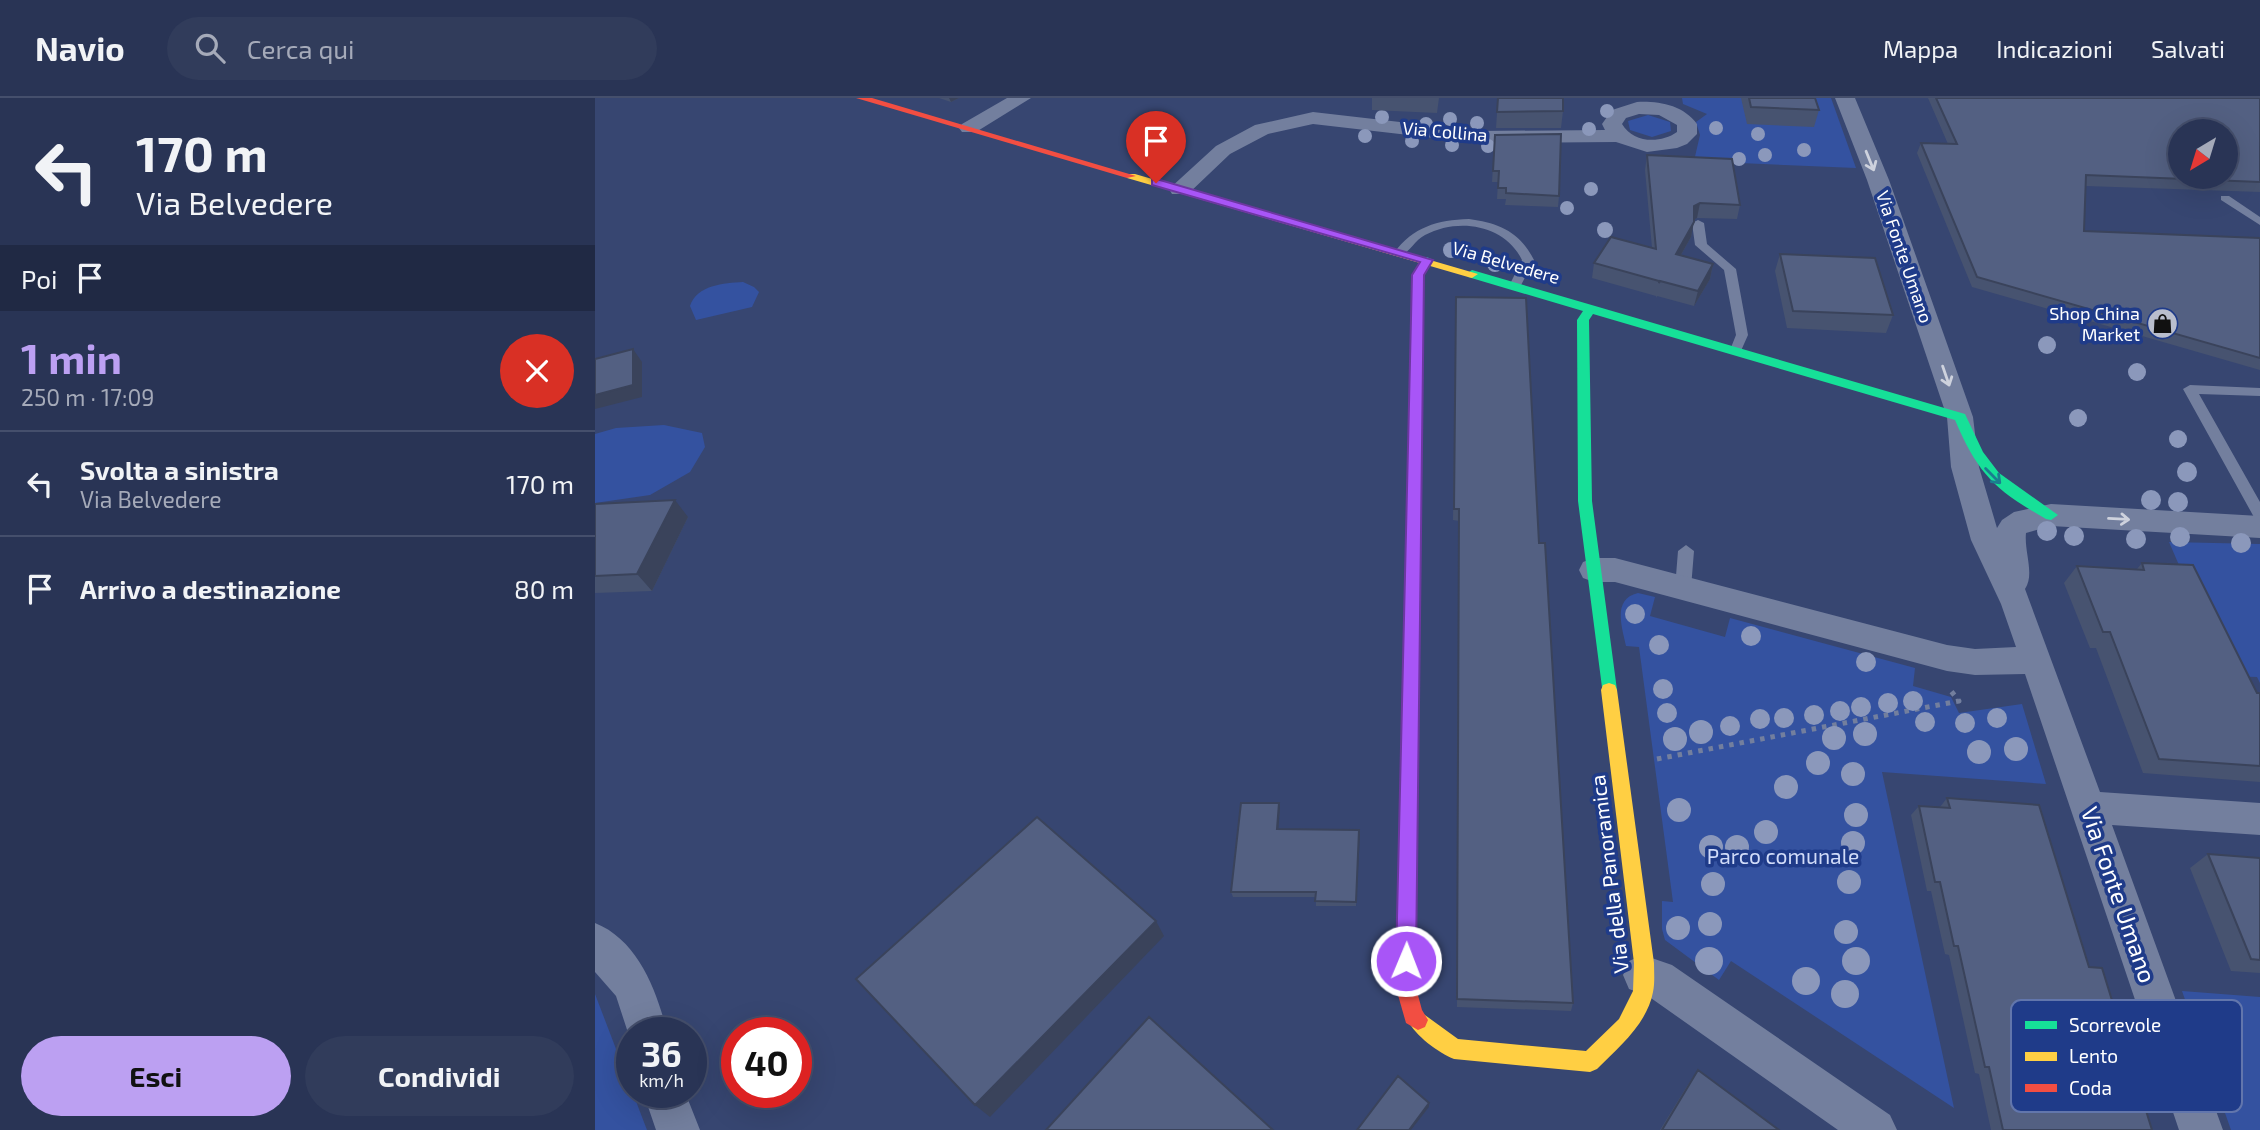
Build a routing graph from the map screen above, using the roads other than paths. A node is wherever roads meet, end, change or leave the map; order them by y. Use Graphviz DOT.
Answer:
graph roads {
  1 [pos="862,98"];
  2 [pos="1021,98"];
  3 [pos="1318,98"];
  4 [pos="1845,98"];
  5 [pos="1313,118"];
  6 [pos="969,128"];
  7 [pos="1620,136"];
  8 [pos="1180,189"];
  9 [pos="2225,198"];
  10 [pos="2260,222"];
  11 [pos="1698,223"];
  12 [pos="1400,253"];
  13 [pos="1427,260"];
  14 [pos="1515,286"];
  15 [pos="1591,308"];
  16 [pos="1736,349"];
  17 [pos="2260,392"];
  18 [pos="1960,418"];
  19 [pos="2051,515"];
  20 [pos="2260,515"];
  21 [pos="2260,527"];
  22 [pos="1686,551"];
  23 [pos="1594,570"];
  24 [pos="1683,588"];
  25 [pos="2017,604"];
  26 [pos="2036,660"];
  27 [pos="2088,807"];
  28 [pos="2260,819"];
  29 [pos="595,942"];
  30 [pos="1643,975"];
  31 [pos="2156,1000"];
  32 [pos="643,1017"];
  33 [pos="670,1108"];
  34 [pos="2195,1112"];
  35 [pos="678,1130"];
  36 [pos="1875,1130"];
  37 [pos="2201,1130"];
  1 -- 6 [label="street, Via Belvedere"];
  2 -- 6 [label="street"];
  3 -- 5 [label="street"];
  4 -- 18 [label="street, Via Fonte Umano, one-way"];
  5 -- 7 [label="street, Via Collina"];
  5 -- 8 [label="street, Via Collina"];
  6 -- 8 [label="street, Via Belvedere"];
  8 -- 12 [label="street, Via Belvedere"];
  9 -- 10 [label="lane"];
  11 -- 16 [label="lane"];
  12 -- 13 [label="street, Via Belvedere"];
  12 -- 14 [label="lane"];
  13 -- 14 [label="street, Via Belvedere"];
  13 -- 30 [label="street, Via della Panoramica"];
  14 -- 15 [label="street, Via Belvedere"];
  15 -- 16 [label="street, Via Belvedere"];
  15 -- 23 [label="street, Via della Panoramica"];
  16 -- 18 [label="street, Via Belvedere"];
  17 -- 20 [label="lane"];
  18 -- 19 [label="street, Via Fonte Umano, one-way"];
  18 -- 25 [label="street, Via Fonte Umano"];
  19 -- 21 [label="street, one-way"];
  19 -- 25 [label="street, Via Fonte Umano"];
  22 -- 24 [label="lane"];
  23 -- 24 [label="street"];
  23 -- 30 [label="street, Via della Panoramica"];
  24 -- 26 [label="street"];
  25 -- 26 [label="street, Via Fonte Umano"];
  26 -- 27 [label="street, Via Fonte Umano"];
  27 -- 28 [label="street"];
  27 -- 31 [label="street, Via Fonte Umano"];
  29 -- 32 [label="street"];
  30 -- 36 [label="street"];
  33 -- 35 [label="street"];
  34 -- 37 [label="street, Via Fonte Umano"];
}
